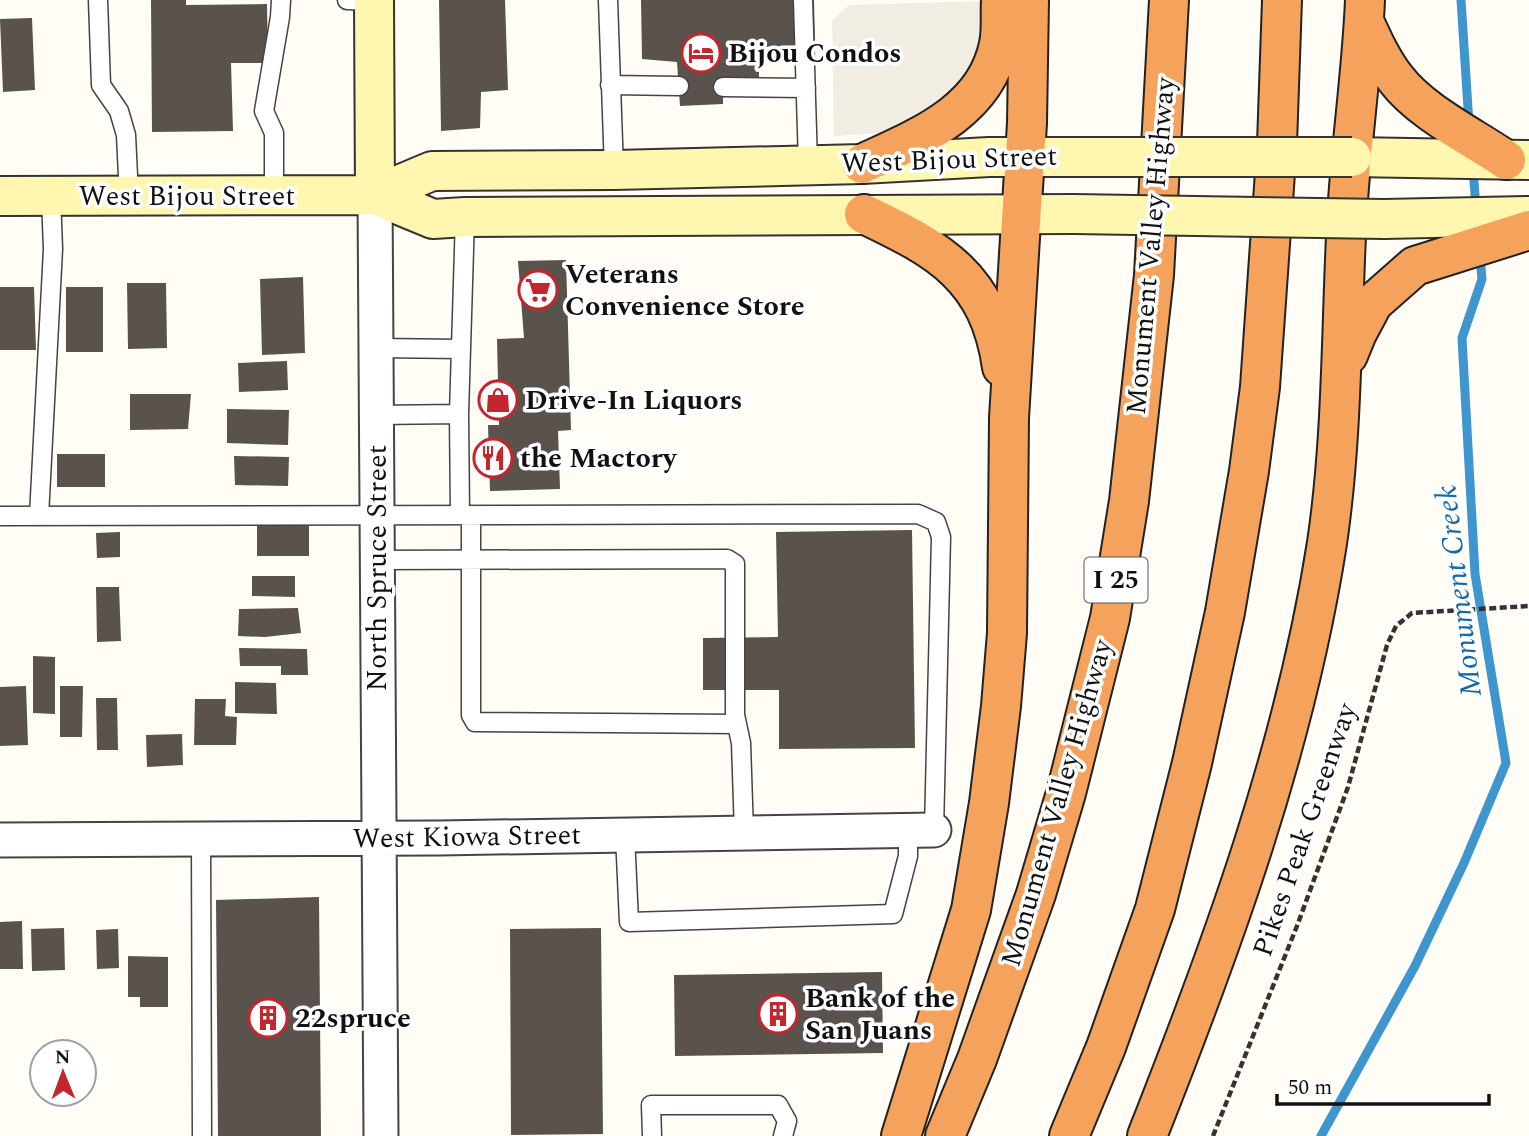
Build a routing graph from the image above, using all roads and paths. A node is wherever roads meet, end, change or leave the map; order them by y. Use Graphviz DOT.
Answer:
graph roads {
  1 [pos="98,0"];
  2 [pos="281,0"];
  3 [pos="347,0"];
  4 [pos="374,0"];
  5 [pos="608,0"];
  6 [pos="803,0"];
  7 [pos="1001,0"];
  8 [pos="1029,0"];
  9 [pos="1169,0"];
  10 [pos="1282,0"];
  11 [pos="1364,11"];
  12 [pos="610,85"];
  13 [pos="679,86"];
  14 [pos="723,87"];
  15 [pos="806,88"];
  16 [pos="1025,156"];
  17 [pos="1352,157"];
  18 [pos="1518,160"];
  19 [pos="808,164"];
  20 [pos="862,164"];
  21 [pos="614,170"];
  22 [pos="374,195"];
  23 [pos="0,196"];
  24 [pos="274,196"];
  25 [pos="51,197"];
  26 [pos="129,197"];
  27 [pos="864,214"];
  28 [pos="1021,215"];
  29 [pos="1529,216"];
  30 [pos="465,217"];
  31 [pos="1347,219"];
  32 [pos="1529,230"];
  33 [pos="377,348"];
  34 [pos="461,349"];
  35 [pos="1342,370"];
  36 [pos="460,414"];
  37 [pos="376,415"];
  38 [pos="1010,418"];
  39 [pos="377,515"];
  40 [pos="0,516"];
  41 [pos="39,516"];
  42 [pos="465,516"];
  43 [pos="377,560"];
  44 [pos="471,560"];
  45 [pos="1529,606"];
  46 [pos="737,724"];
  47 [pos="921,830"];
  48 [pos="744,833"];
  49 [pos="625,835"];
  50 [pos="379,838"];
  51 [pos="201,839"];
  52 [pos="0,840"];
  53 [pos="202,1136"];
  54 [pos="381,1136"];
  55 [pos="652,1136"];
  56 [pos="783,1136"];
  57 [pos="901,1136"];
  58 [pos="944,1136"];
  59 [pos="1069,1136"];
  60 [pos="1147,1136"];
  61 [pos="1213,1136"];
  1 -- 26 [label="lane"];
  2 -- 24 [label="lane"];
  3 -- 4 [label="lane"];
  4 -- 22 [label="main road, North Spruce Street"];
  5 -- 12 [label="lane"];
  6 -- 15 [label="lane"];
  7 -- 20 [label="highway"];
  8 -- 16 [label="highway"];
  9 -- 58 [label="highway, Monument Valley Highway / I 25"];
  10 -- 59 [label="highway"];
  11 -- 17 [label="highway"];
  11 -- 18 [label="highway"];
  12 -- 13 [label="lane"];
  12 -- 21 [label="lane"];
  14 -- 15 [label="lane"];
  15 -- 19 [label="lane"];
  16 -- 17 [label="main road, West Bijou Street, bridge"];
  16 -- 20 [label="main road, West Bijou Street"];
  16 -- 28 [label="highway"];
  17 -- 18 [label="main road, West Bijou Street"];
  17 -- 31 [label="highway"];
  19 -- 20 [label="main road, West Bijou Street"];
  19 -- 21 [label="main road, West Bijou Street"];
  21 -- 22 [label="main road, West Bijou Street"];
  22 -- 24 [label="main road, West Bijou Street"];
  22 -- 30 [label="main road, West Bijou Street"];
  22 -- 33 [label="street, North Spruce Street"];
  23 -- 25 [label="main road, West Bijou Street"];
  24 -- 26 [label="main road, West Bijou Street"];
  25 -- 26 [label="main road, West Bijou Street"];
  25 -- 41 [label="lane"];
  27 -- 28 [label="main road, West Bijou Street"];
  27 -- 30 [label="main road, West Bijou Street"];
  27 -- 38 [label="highway"];
  28 -- 31 [label="main road, West Bijou Street, bridge"];
  28 -- 38 [label="highway"];
  29 -- 31 [label="main road, West Bijou Street, bridge"];
  30 -- 34 [label="lane"];
  31 -- 35 [label="highway"];
  32 -- 35 [label="highway"];
  33 -- 34 [label="lane"];
  33 -- 37 [label="street, North Spruce Street"];
  34 -- 36 [label="lane"];
  35 -- 60 [label="highway"];
  36 -- 37 [label="lane"];
  36 -- 42 [label="lane"];
  37 -- 39 [label="street, North Spruce Street"];
  38 -- 57 [label="highway"];
  39 -- 41 [label="lane"];
  39 -- 42 [label="lane"];
  39 -- 43 [label="street, North Spruce Street"];
  40 -- 41 [label="lane"];
  42 -- 44 [label="lane"];
  42 -- 47 [label="lane"];
  43 -- 44 [label="lane"];
  43 -- 50 [label="street, North Spruce Street"];
  44 -- 46 [label="lane"];
  44 -- 46 [label="lane"];
  45 -- 61 [label="path, Pikes Peak Greenway"];
  46 -- 48 [label="lane"];
  47 -- 48 [label="street, West Kiowa Street"];
  47 -- 49 [label="lane"];
  48 -- 49 [label="street, West Kiowa Street"];
  49 -- 50 [label="street, West Kiowa Street"];
  50 -- 51 [label="street, West Kiowa Street"];
  50 -- 54 [label="street, North Spruce Street"];
  51 -- 52 [label="street, West Kiowa Street"];
  51 -- 53 [label="lane"];
  55 -- 56 [label="lane"];
}
